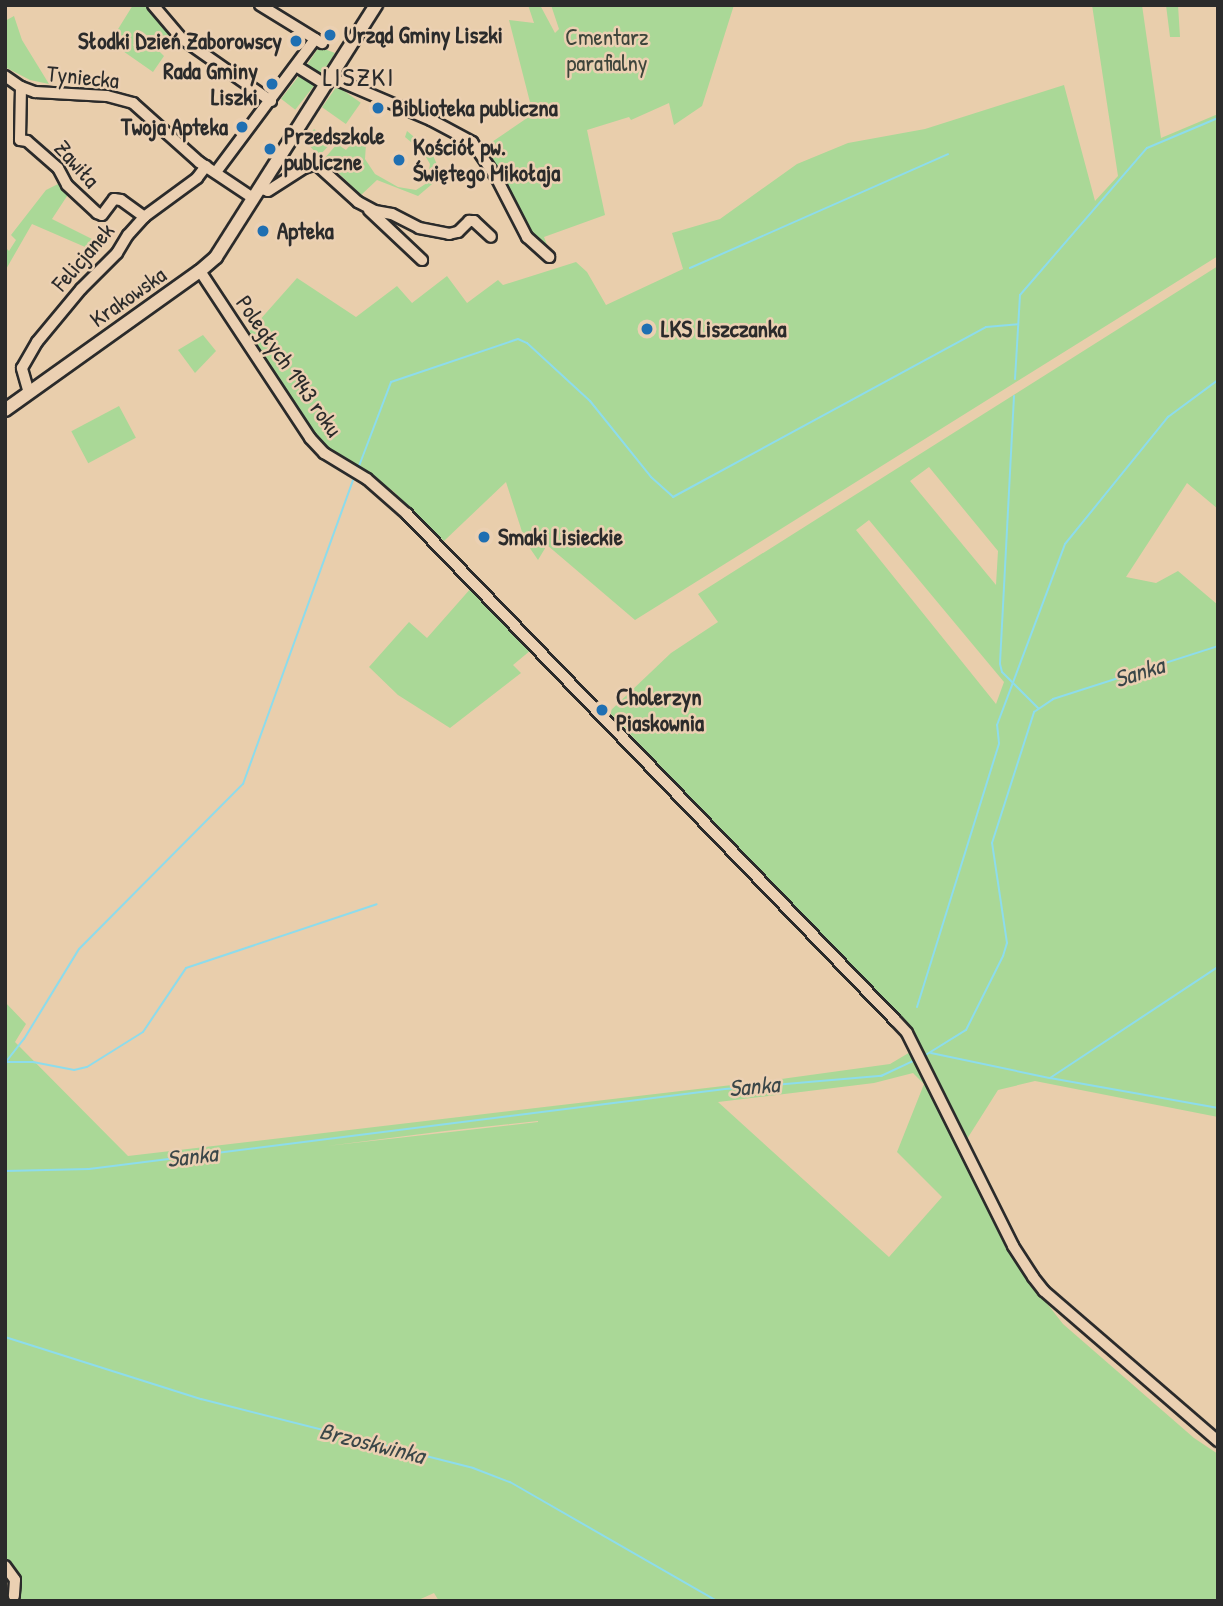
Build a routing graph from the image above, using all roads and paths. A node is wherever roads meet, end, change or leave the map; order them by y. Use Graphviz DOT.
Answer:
graph roads {
  1 [pos="153,5"];
  2 [pos="260,5"];
  3 [pos="376,5"];
  4 [pos="296,66"];
  5 [pos="5,76"];
  6 [pos="327,80"];
  7 [pos="21,87"];
  8 [pos="271,102"];
  9 [pos="211,169"];
  10 [pos="256,193"];
  11 [pos="366,207"];
  12 [pos="144,217"];
  13 [pos="491,237"];
  14 [pos="549,257"];
  15 [pos="422,260"];
  16 [pos="200,271"];
  17 [pos="29,393"];
  18 [pos="5,410"];
  19 [pos="1218,1441"];
  20 [pos="5,1566"];
  21 [pos="14,1596"];
  1 -- 8 [label="street"];
  2 -- 4 [label="street, Felicjanek"];
  3 -- 6 [label="main road, Krakowska"];
  4 -- 6 [label="street"];
  4 -- 8 [label="street, Felicjanek"];
  5 -- 7 [label="street, Tyniecka"];
  6 -- 10 [label="main road, Krakowska"];
  6 -- 14 [label="street"];
  7 -- 9 [label="street, Tyniecka"];
  7 -- 12 [label="street, Zawiła"];
  8 -- 9 [label="street, Felicjanek"];
  9 -- 10 [label="street, Tyniecka"];
  9 -- 12 [label="street, Felicjanek"];
  10 -- 11 [label="street"];
  10 -- 16 [label="main road, Krakowska"];
  11 -- 13 [label="street"];
  11 -- 15 [label="street"];
  12 -- 17 [label="street, Felicjanek"];
  16 -- 17 [label="main road, Krakowska"];
  16 -- 19 [label="street, Poległych 1943 roku"];
  17 -- 18 [label="main road, Krakowska"];
  20 -- 21 [label="street"];
}
